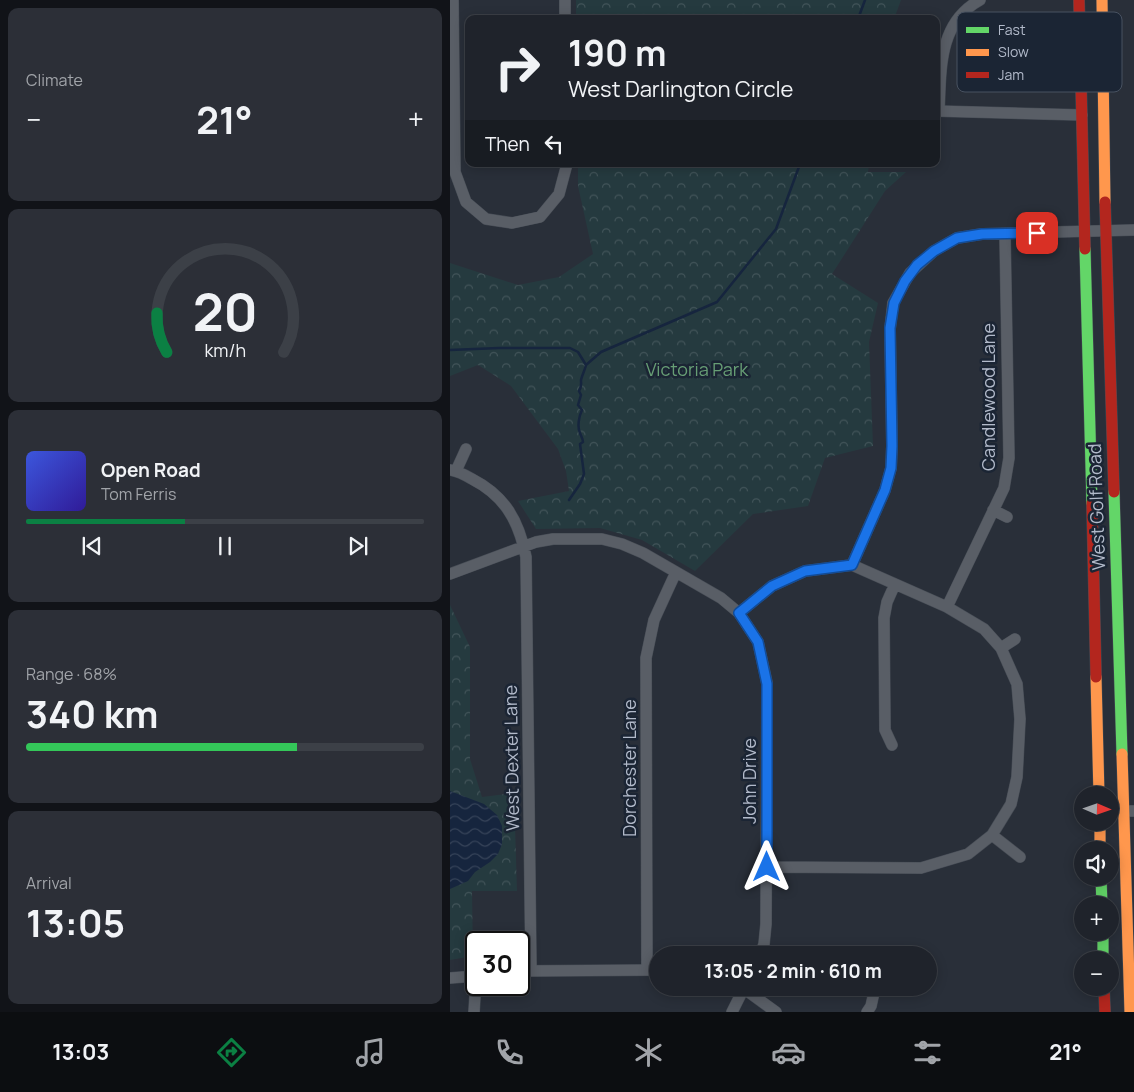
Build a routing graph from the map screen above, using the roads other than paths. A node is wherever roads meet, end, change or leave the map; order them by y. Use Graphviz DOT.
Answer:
graph roads {
  1 [pos="453,0"];
  2 [pos="565,0"];
  3 [pos="980,0"];
  4 [pos="963,12"];
  5 [pos="565,15"];
  6 [pos="957,19"];
  7 [pos="940,77"];
  8 [pos="1081,92"];
  9 [pos="1104,92"];
  10 [pos="940,111"];
  11 [pos="1082,115"];
  12 [pos="566,167"];
  13 [pos="1134,230"];
  14 [pos="1106,231"];
  15 [pos="1086,232"];
  16 [pos="1005,235"];
  17 [pos="466,449"];
  18 [pos="453,471"];
  19 [pos="993,510"];
  20 [pos="1007,517"];
  21 [pos="524,545"];
  22 [pos="852,565"];
  23 [pos="676,572"];
  24 [pos="450,574"];
  25 [pos="895,584"];
  26 [pos="947,606"];
  27 [pos="739,613"];
  28 [pos="1015,640"];
  29 [pos="1001,648"];
  30 [pos="892,745"];
  31 [pos="1099,786"];
  32 [pos="1128,811"];
  33 [pos="992,836"];
  34 [pos="1020,857"];
  35 [pos="767,867"];
  36 [pos="652,946"];
  37 [pos="762,946"];
  38 [pos="531,970"];
  39 [pos="649,970"];
  40 [pos="465,977"];
  41 [pos="450,978"];
  42 [pos="475,996"];
  43 [pos="740,996"];
  44 [pos="755,996"];
  45 [pos="873,996"];
  46 [pos="1104,996"];
  47 [pos="474,1012"];
  48 [pos="732,1012"];
  49 [pos="776,1012"];
  50 [pos="867,1012"];
  51 [pos="1105,1012"];
  52 [pos="1130,1012"];
  1 -- 12 [label="street"];
  2 -- 5 [label="street"];
  3 -- 4 [label="street"];
  6 -- 7 [label="street"];
  8 -- 11 [label="main road, West Golf Road"];
  9 -- 14 [label="main road, West Golf Road"];
  10 -- 11 [label="street"];
  11 -- 15 [label="main road, West Golf Road"];
  13 -- 14 [label="street"];
  14 -- 15 [label="street"];
  14 -- 32 [label="main road, West Golf Road"];
  15 -- 16 [label="street"];
  15 -- 31 [label="main road, West Golf Road"];
  16 -- 19 [label="street, Candlewood Lane"];
  16 -- 22 [label="street"];
  17 -- 18 [label="street"];
  18 -- 21 [label="street, West Dexter Lane"];
  19 -- 20 [label="street"];
  19 -- 26 [label="street, Candlewood Lane"];
  21 -- 23 [label="street, John Drive"];
  21 -- 24 [label="street, John Drive"];
  21 -- 38 [label="street, West Dexter Lane"];
  22 -- 25 [label="street"];
  22 -- 27 [label="street"];
  23 -- 27 [label="street, John Drive"];
  23 -- 36 [label="street, Dorchester Lane"];
  25 -- 26 [label="street"];
  25 -- 30 [label="street"];
  26 -- 29 [label="street"];
  27 -- 35 [label="street, John Drive"];
  28 -- 29 [label="street"];
  29 -- 33 [label="street"];
  32 -- 52 [label="main road, West Golf Road"];
  33 -- 34 [label="street"];
  33 -- 35 [label="street"];
  35 -- 37 [label="street, John Drive"];
  38 -- 39 [label="street"];
  40 -- 41 [label="street"];
  42 -- 47 [label="street"];
  43 -- 48 [label="street"];
  44 -- 49 [label="street"];
  45 -- 50 [label="street"];
  46 -- 51 [label="main road"];
}
